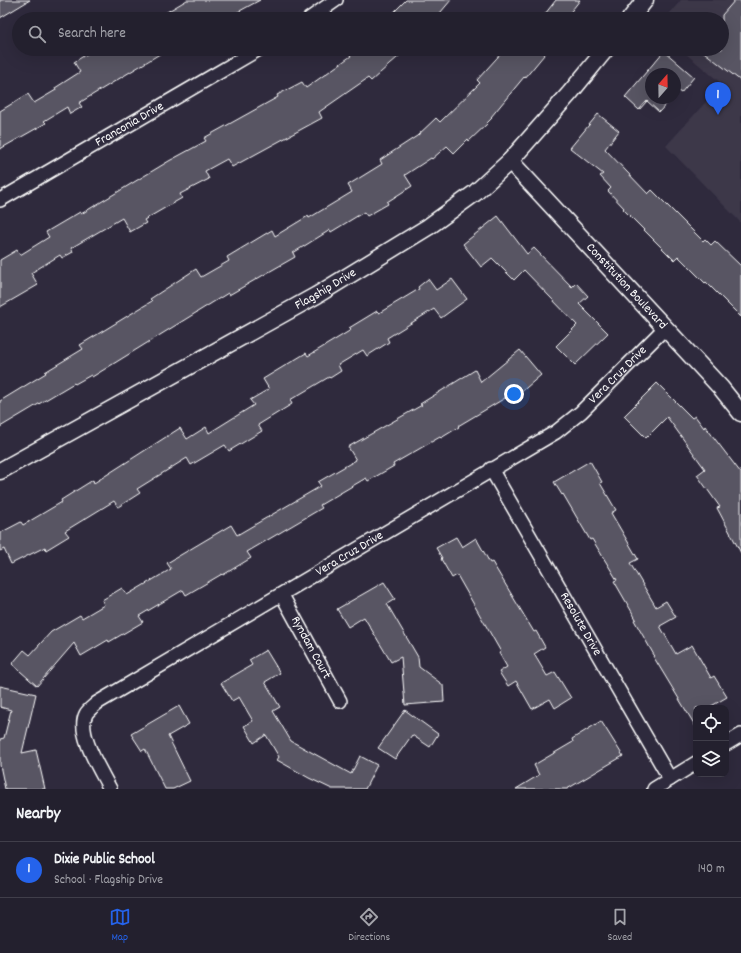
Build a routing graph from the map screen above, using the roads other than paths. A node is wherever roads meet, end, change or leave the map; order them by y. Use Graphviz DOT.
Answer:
graph roads {
  1 [pos="336,0"];
  2 [pos="645,0"];
  3 [pos="319,12"];
  4 [pos="636,12"];
  5 [pos="247,56"];
  6 [pos="600,56"];
  7 [pos="510,161"];
  8 [pos="0,200"];
  9 [pos="665,328"];
  10 [pos="741,413"];
  11 [pos="491,469"];
  12 [pos="0,471"];
  13 [pos="282,595"];
  14 [pos="340,701"];
  15 [pos="741,735"];
  16 [pos="729,742"];
  17 [pos="693,765"];
  18 [pos="670,779"];
  19 [pos="110,789"];
  20 [pos="654,789"];
  1 -- 3 [label="street"];
  2 -- 4 [label="street"];
  5 -- 8 [label="street, Franconia Drive"];
  6 -- 7 [label="street, Flagship Drive"];
  7 -- 9 [label="street, Constitution Boulevard"];
  7 -- 12 [label="street, Flagship Drive"];
  9 -- 10 [label="street, Constitution Boulevard"];
  9 -- 11 [label="street, Vera Cruz Drive"];
  11 -- 13 [label="street, Vera Cruz Drive"];
  11 -- 18 [label="street, Resolute Drive"];
  13 -- 14 [label="street, Ryndam Court"];
  13 -- 19 [label="street, Vera Cruz Drive"];
  15 -- 16 [label="street"];
  17 -- 18 [label="street"];
  18 -- 20 [label="street"];
}
